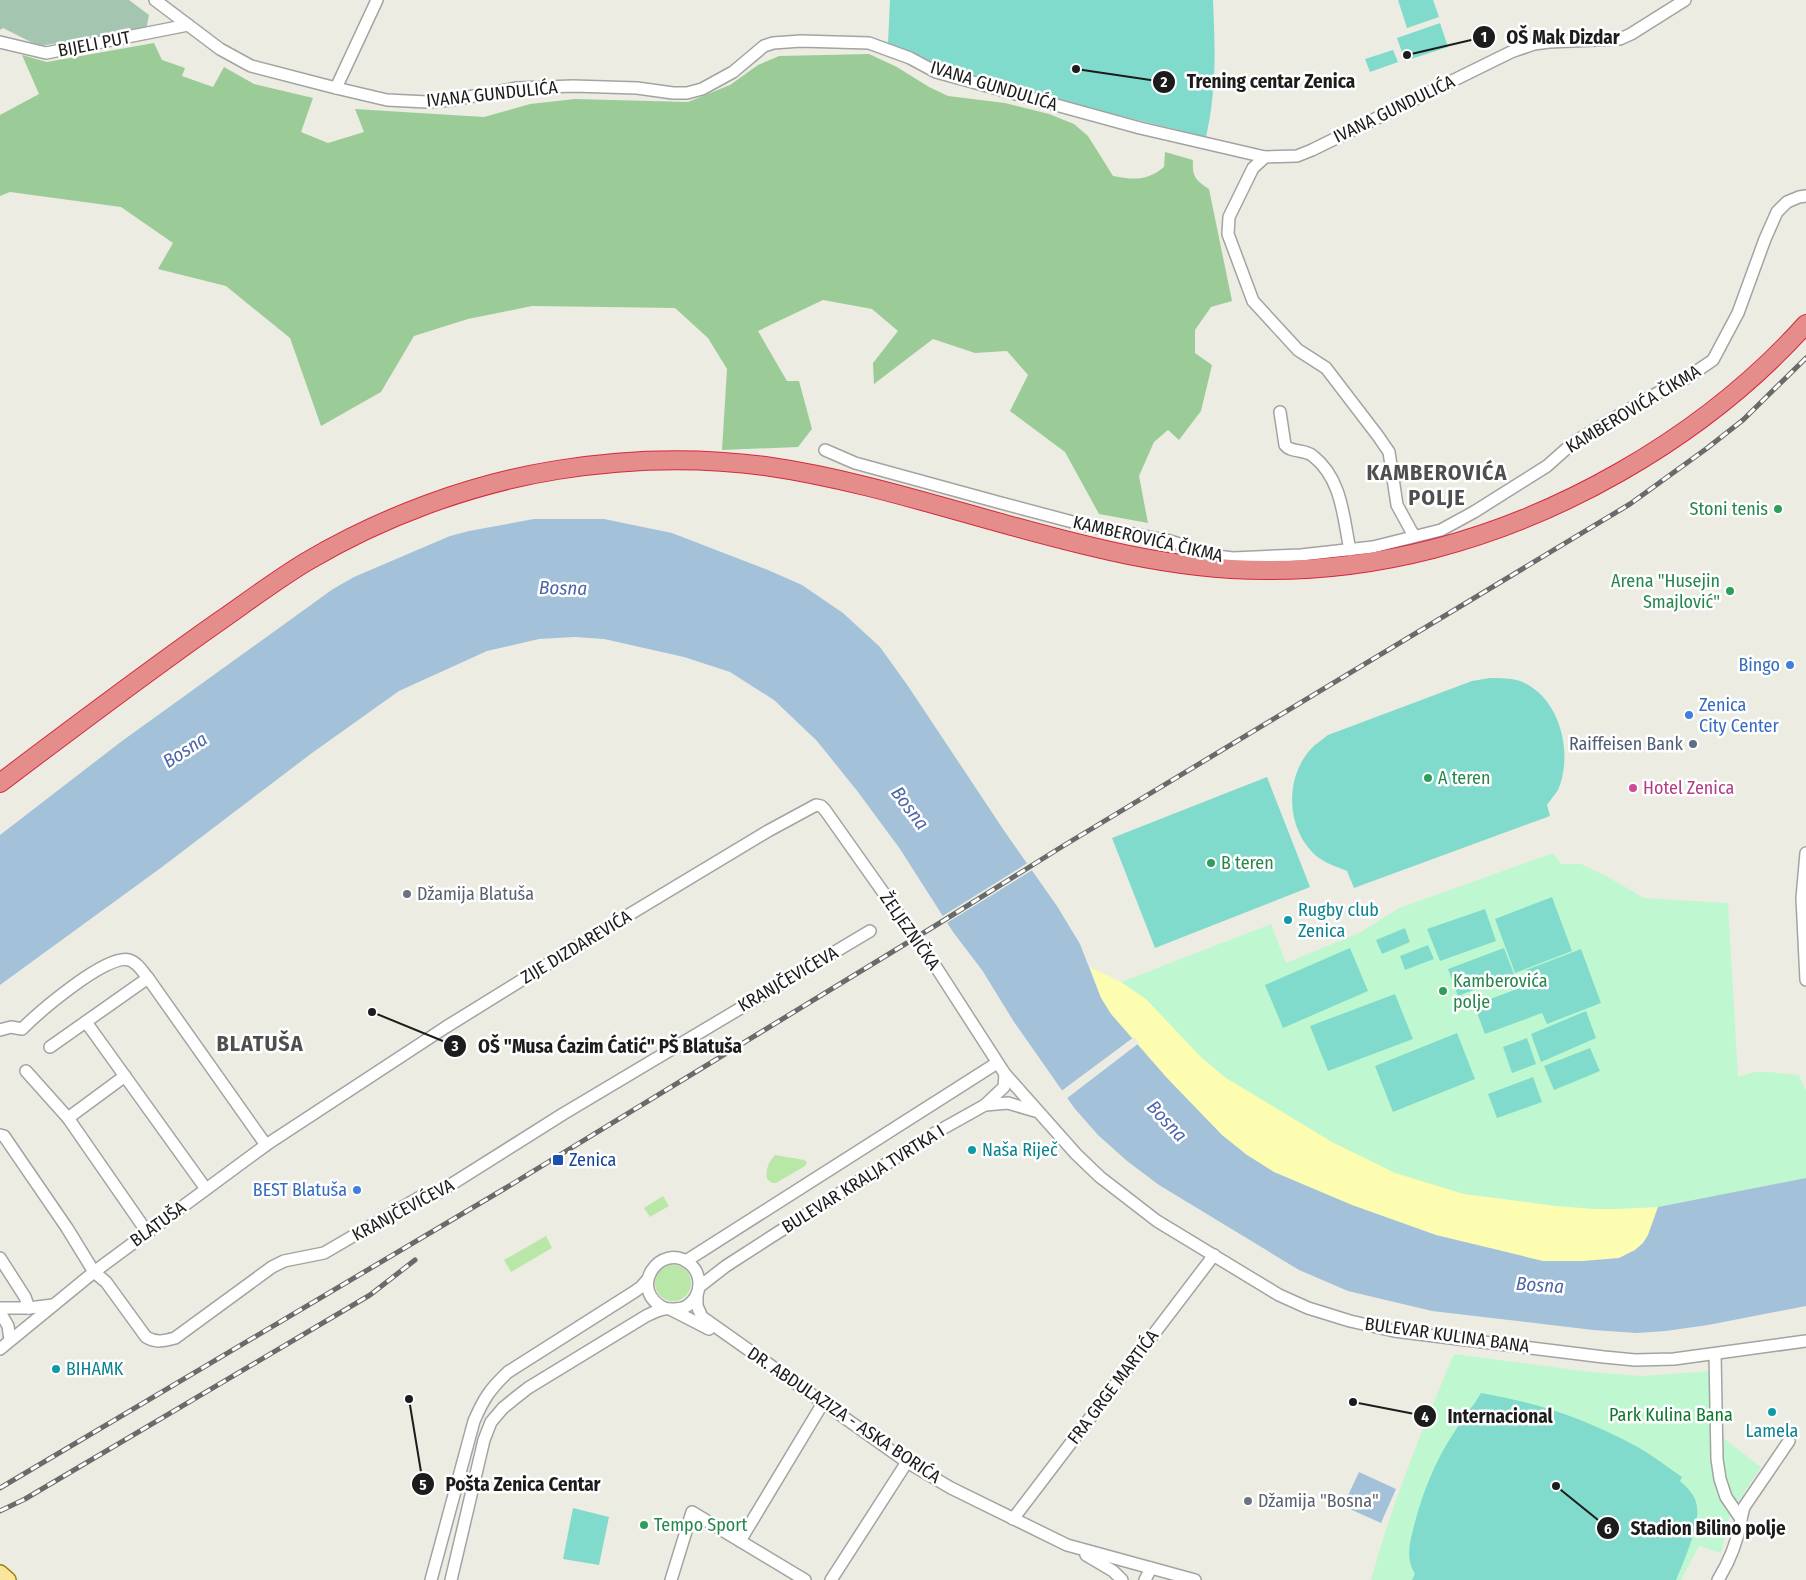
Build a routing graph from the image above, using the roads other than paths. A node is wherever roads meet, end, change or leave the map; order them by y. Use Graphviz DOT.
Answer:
graph roads {
  1 [pos="155,0"];
  2 [pos="377,0"];
  3 [pos="1685,0"];
  4 [pos="188,25"];
  5 [pos="0,42"];
  6 [pos="336,88"];
  7 [pos="1265,157"];
  8 [pos="1806,196"];
  9 [pos="1806,324"];
  10 [pos="1280,412"];
  11 [pos="825,450"];
  12 [pos="1414,536"];
  13 [pos="1350,550"];
  14 [pos="0,783"];
  15 [pos="816,806"];
  16 [pos="1806,853"];
  17 [pos="1806,929"];
  18 [pos="870,931"];
  19 [pos="1804,946"];
  20 [pos="148,978"];
  21 [pos="1806,980"];
  22 [pos="86,1022"];
  23 [pos="0,1030"];
  24 [pos="50,1047"];
  25 [pos="997,1063"];
  26 [pos="26,1071"];
  27 [pos="1005,1074"];
  28 [pos="125,1076"];
  29 [pos="340,1096"];
  30 [pos="985,1105"];
  31 [pos="1037,1112"];
  32 [pos="68,1118"];
  33 [pos="0,1136"];
  34 [pos="266,1145"];
  35 [pos="206,1189"];
  36 [pos="147,1232"];
  37 [pos="1214,1255"];
  38 [pos="0,1258"];
  39 [pos="686,1261"];
  40 [pos="94,1272"];
  41 [pos="647,1280"];
  42 [pos="698,1291"];
  43 [pos="52,1304"];
  44 [pos="0,1308"];
  45 [pos="29,1308"];
  46 [pos="669,1309"];
  47 [pos="0,1312"];
  48 [pos="732,1339"];
  49 [pos="10,1340"];
  50 [pos="1806,1340"];
  51 [pos="0,1348"];
  52 [pos="1715,1354"];
  53 [pos="823,1403"];
  54 [pos="1789,1441"];
  55 [pos="907,1462"];
  56 [pos="1013,1519"];
  57 [pos="1741,1519"];
  58 [pos="740,1541"];
  59 [pos="1067,1545"];
  60 [pos="1151,1568"];
  61 [pos="0,1573"];
  62 [pos="8,1580"];
  63 [pos="431,1580"];
  64 [pos="452,1580"];
  65 [pos="671,1580"];
  66 [pos="805,1580"];
  67 [pos="831,1580"];
  68 [pos="1122,1580"];
  69 [pos="1145,1580"];
  70 [pos="1190,1580"];
  71 [pos="1718,1580"];
  1 -- 4 [label="street, IVANA GUNDULIĆA"];
  2 -- 6 [label="street"];
  3 -- 7 [label="street, IVANA GUNDULIĆA"];
  4 -- 5 [label="street, BIJELI PUT"];
  4 -- 6 [label="street, IVANA GUNDULIĆA"];
  6 -- 7 [label="street, IVANA GUNDULIĆA"];
  7 -- 12 [label="street"];
  8 -- 12 [label="street, KAMBEROVIĆA ČIKMA"];
  9 -- 14 [label="highway"];
  10 -- 13 [label="street"];
  11 -- 13 [label="street, KAMBEROVIĆA ČIKMA"];
  12 -- 13 [label="street, KAMBEROVIĆA ČIKMA"];
  15 -- 25 [label="street, ŽELJEZNIČKA"];
  15 -- 29 [label="street, ZIJE DIZDAREVIĆA"];
  16 -- 19 [label="street"];
  17 -- 19 [label="street"];
  18 -- 40 [label="street, KRANJČEVIĆEVA"];
  19 -- 21 [label="street"];
  20 -- 22 [label="street"];
  20 -- 23 [label="street"];
  20 -- 34 [label="street"];
  22 -- 24 [label="street"];
  22 -- 28 [label="street"];
  25 -- 27 [label="street, BULEVAR KULINA BANA"];
  25 -- 39 [label="street, BULEVAR KRALJA TVRTKA I"];
  26 -- 32 [label="street"];
  27 -- 30 [label="street"];
  27 -- 31 [label="street, BULEVAR KULINA BANA"];
  28 -- 32 [label="street"];
  28 -- 35 [label="street"];
  29 -- 34 [label="street, BLATUŠA"];
  30 -- 31 [label="street, BULEVAR KRALJA TVRTKA I"];
  30 -- 42 [label="street, BULEVAR KRALJA TVRTKA I"];
  31 -- 37 [label="street, BULEVAR KULINA BANA"];
  32 -- 36 [label="street"];
  33 -- 40 [label="street, KRANJČEVIĆEVA"];
  34 -- 35 [label="street, BLATUŠA"];
  35 -- 36 [label="street, BLATUŠA"];
  36 -- 40 [label="street, BLATUŠA"];
  37 -- 52 [label="street, BULEVAR KULINA BANA"];
  37 -- 56 [label="street, FRA GRGE MARTIĆA"];
  38 -- 45 [label="street"];
  39 -- 41 [label="street"];
  39 -- 42 [label="street"];
  40 -- 43 [label="street, BLATUŠA"];
  41 -- 46 [label="street"];
  41 -- 63 [label="street"];
  42 -- 46 [label="street, BULEVAR KRALJA TVRTKA I"];
  42 -- 48 [label="street, DR. ABDULAZIZA - ASKA BORIĆA"];
  43 -- 45 [label="street, BLATUŠA"];
  43 -- 49 [label="street, BLATUŠA"];
  44 -- 45 [label="street, BLATUŠA"];
  46 -- 48 [label="street, DR. ABDULAZIZA - ASKA BORIĆA"];
  46 -- 64 [label="street, BULEVAR KRALJA TVRTKA I"];
  47 -- 49 [label="street"];
  48 -- 53 [label="street, DR. ABDULAZIZA - ASKA BORIĆA"];
  49 -- 51 [label="street, BLATUŠA"];
  50 -- 52 [label="street, BULEVAR KULINA BANA"];
  52 -- 57 [label="street"];
  53 -- 55 [label="street, DR. ABDULAZIZA - ASKA BORIĆA"];
  53 -- 58 [label="street"];
  54 -- 57 [label="street"];
  55 -- 56 [label="street, DR. ABDULAZIZA - ASKA BORIĆA"];
  55 -- 67 [label="street"];
  56 -- 59 [label="street, DR. ABDULAZIZA - ASKA BORIĆA"];
  57 -- 71 [label="street"];
  58 -- 65 [label="street"];
  58 -- 66 [label="street"];
  59 -- 60 [label="street, DR. ABDULAZIZA - ASKA BORIĆA"];
  59 -- 68 [label="street"];
  60 -- 69 [label="street"];
  60 -- 70 [label="street, DR. ABDULAZIZA - ASKA BORIĆA"];
  61 -- 62 [label="main road"];
}
